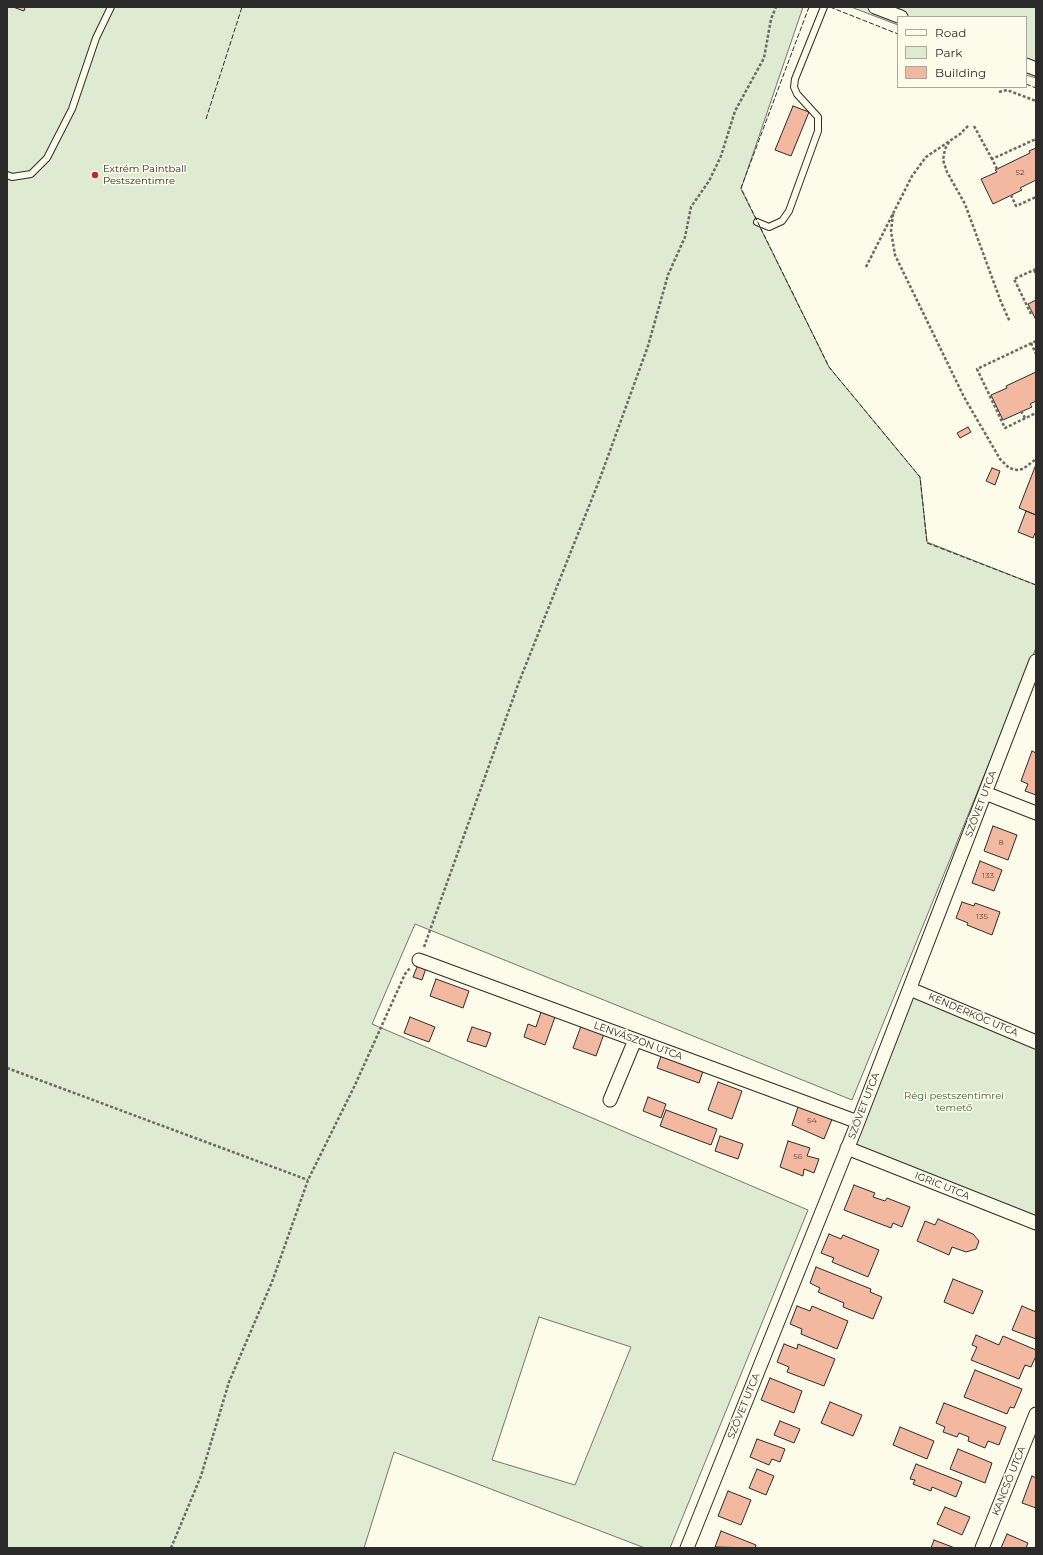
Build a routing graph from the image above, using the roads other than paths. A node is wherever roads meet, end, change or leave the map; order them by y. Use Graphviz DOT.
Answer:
graph roads {
  1 [pos="111,7"];
  2 [pos="824,7"];
  3 [pos="875,7"];
  4 [pos="898,16"];
  5 [pos="7,175"];
  6 [pos="757,222"];
  7 [pos="1036,661"];
  8 [pos="985,793"];
  9 [pos="1036,813"];
  10 [pos="419,960"];
  11 [pos="910,989"];
  12 [pos="635,1040"];
  13 [pos="1036,1042"];
  14 [pos="610,1100"];
  15 [pos="858,1122"];
  16 [pos="847,1148"];
  17 [pos="1036,1223"];
  18 [pos="1036,1414"];
  19 [pos="687,1548"];
  20 [pos="982,1548"];
  1 -- 5 [label="lane"];
  2 -- 6 [label="lane"];
  3 -- 4 [label="street"];
  7 -- 8 [label="street, SZÖVET UTCA"];
  8 -- 9 [label="street"];
  8 -- 11 [label="street, SZÖVET UTCA"];
  10 -- 12 [label="street, LENVÁSZON UTCA"];
  11 -- 13 [label="street, KENDERKÓC UTCA"];
  11 -- 15 [label="street, SZÖVET UTCA"];
  12 -- 14 [label="street"];
  12 -- 15 [label="street, LENVÁSZON UTCA"];
  15 -- 16 [label="street, SZÖVET UTCA"];
  16 -- 17 [label="street, IGRIC UTCA"];
  16 -- 19 [label="street, SZÖVET UTCA"];
  18 -- 20 [label="street, KANCSÓ UTCA"];
}
